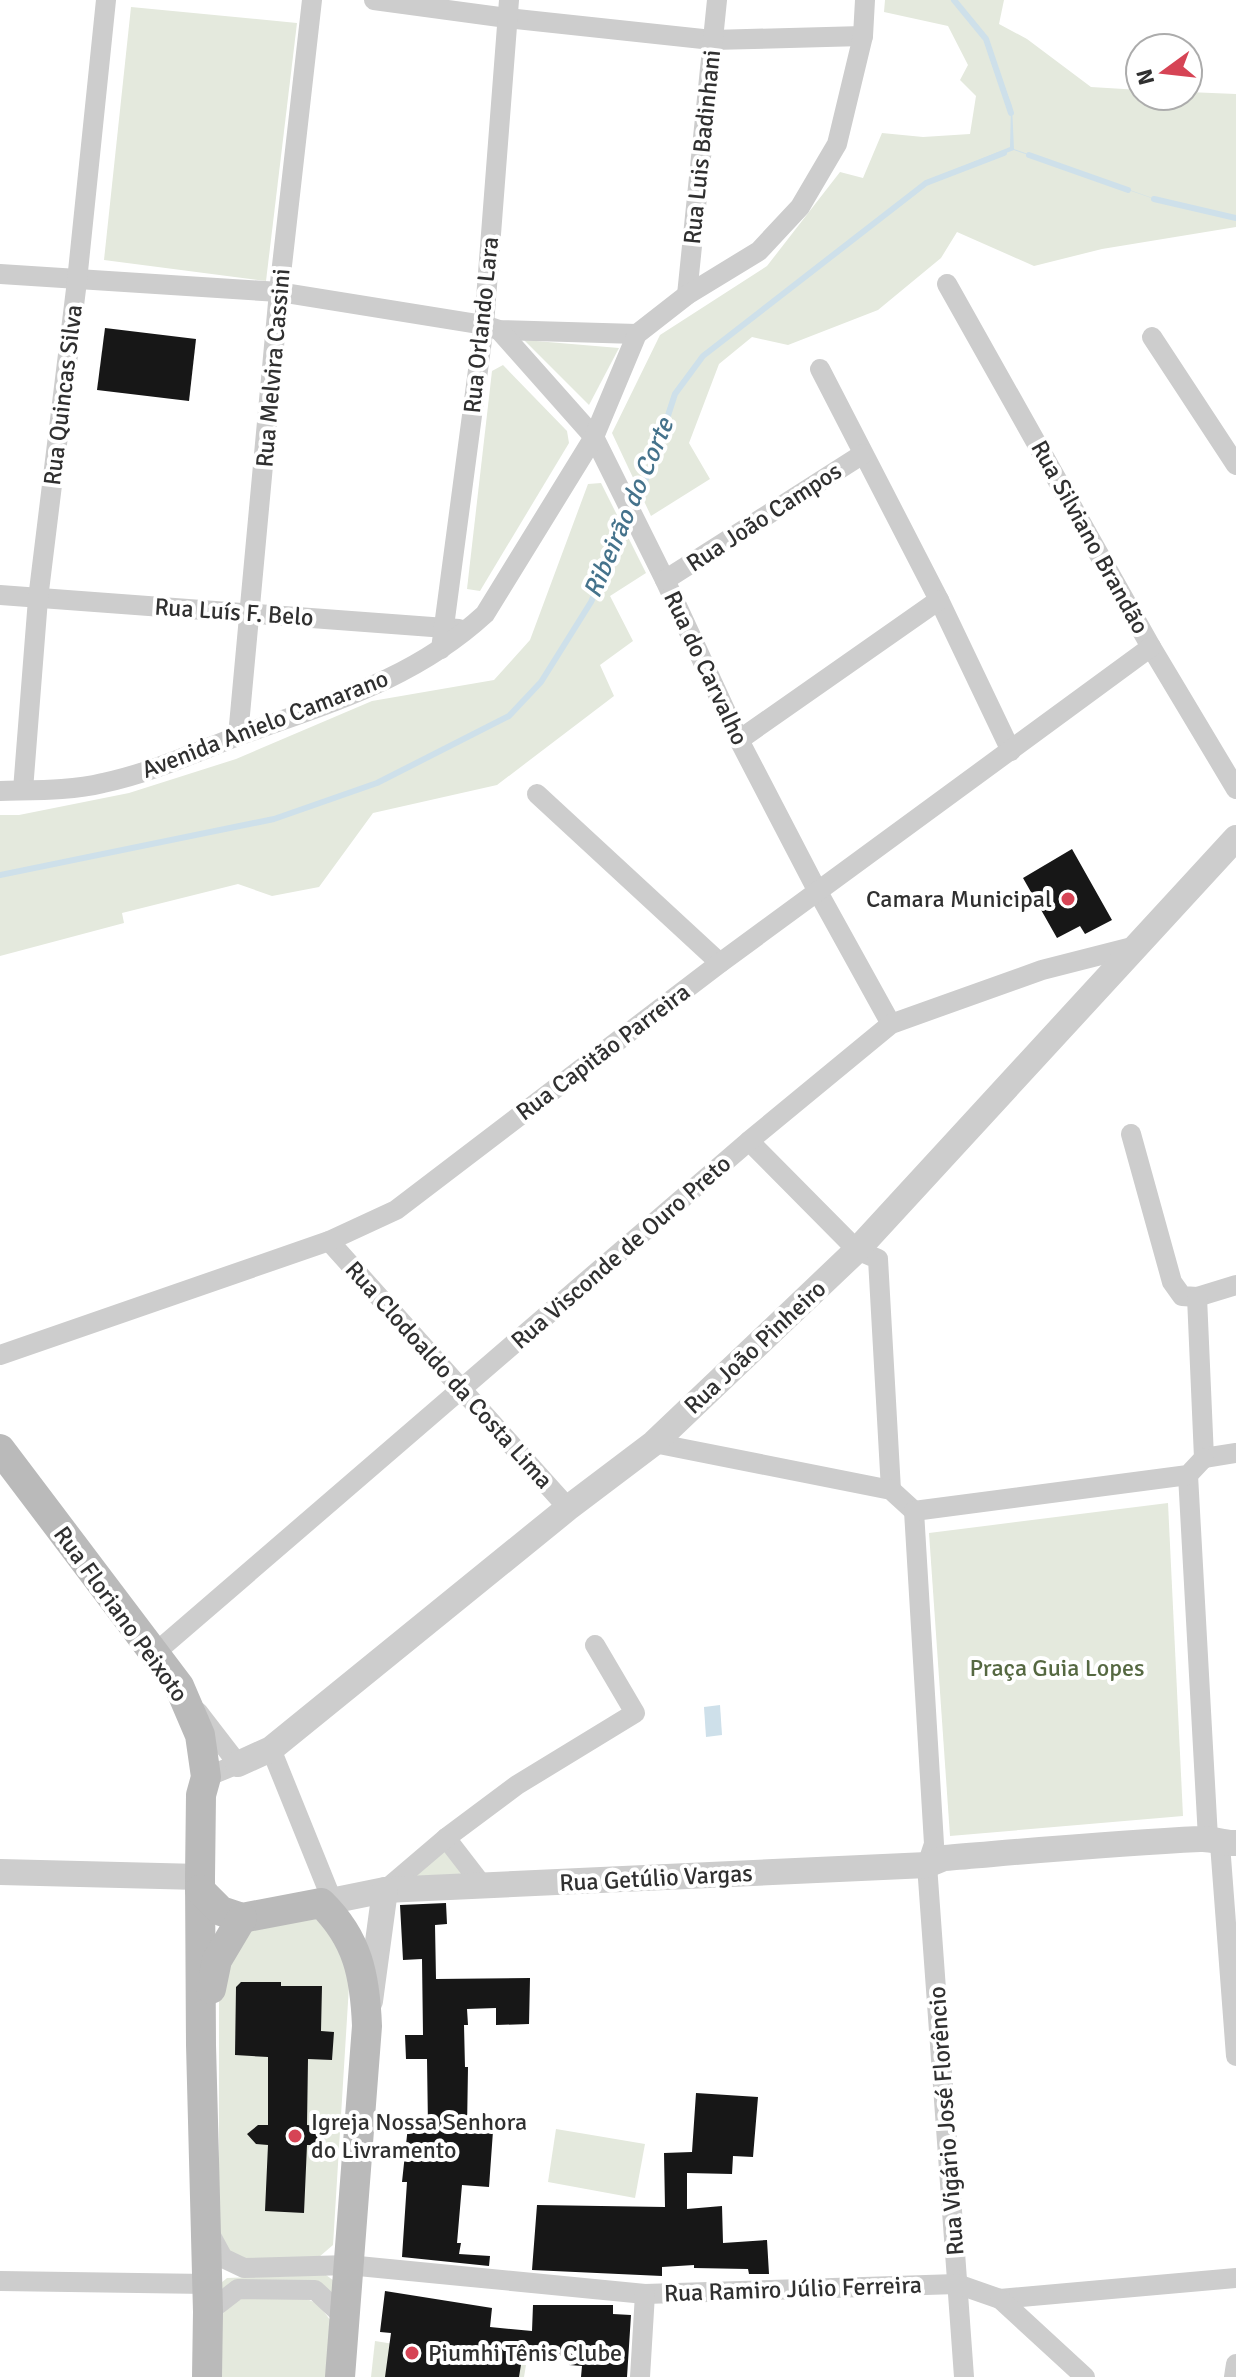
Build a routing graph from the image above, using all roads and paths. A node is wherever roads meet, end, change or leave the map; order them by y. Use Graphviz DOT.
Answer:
graph roads {
  1 [pos="106,0"];
  2 [pos="312,0"];
  3 [pos="374,0"];
  4 [pos="717,0"];
  5 [pos="865,0"];
  6 [pos="508,9"];
  7 [pos="863,36"];
  8 [pos="712,40"];
  9 [pos="0,274"];
  10 [pos="77,281"];
  11 [pos="947,284"];
  12 [pos="279,292"];
  13 [pos="687,295"];
  14 [pos="492,327"];
  15 [pos="637,334"];
  16 [pos="1152,337"];
  17 [pos="820,369"];
  18 [pos="594,437"];
  19 [pos="863,454"];
  20 [pos="1236,465"];
  21 [pos="665,580"];
  22 [pos="0,595"];
  23 [pos="38,599"];
  24 [pos="939,600"];
  25 [pos="250,613"];
  26 [pos="446,628"];
  27 [pos="467,630"];
  28 [pos="1151,647"];
  29 [pos="441,649"];
  30 [pos="238,736"];
  31 [pos="739,740"];
  32 [pos="1011,751"];
  33 [pos="1236,789"];
  34 [pos="23,790"];
  35 [pos="0,791"];
  36 [pos="537,794"];
  37 [pos="1236,838"];
  38 [pos="818,892"];
  39 [pos="1140,945"];
  40 [pos="720,963"];
  41 [pos="891,1024"];
  42 [pos="1131,1134"];
  43 [pos="749,1141"];
  44 [pos="329,1241"];
  45 [pos="857,1250"];
  46 [pos="1236,1285"];
  47 [pos="1197,1297"];
  48 [pos="0,1355"];
  49 [pos="461,1390"];
  50 [pos="654,1443"];
  51 [pos="0,1449"];
  52 [pos="1236,1453"];
  53 [pos="1204,1458"];
  54 [pos="1188,1475"];
  55 [pos="891,1490"];
  56 [pos="568,1508"];
  57 [pos="914,1511"];
  58 [pos="595,1645"];
  59 [pos="155,1653"];
  60 [pos="271,1749"];
  61 [pos="218,1762"];
  62 [pos="446,1838"];
  63 [pos="1221,1842"];
  64 [pos="935,1855"];
  65 [pos="0,1872"];
  66 [pos="200,1884"];
  67 [pos="483,1886"];
  68 [pos="385,1890"];
  69 [pos="326,1901"];
  70 [pos="242,1918"];
  71 [pos="367,2026"];
  72 [pos="201,2045"];
  73 [pos="1236,2056"];
  74 [pos="348,2265"];
  75 [pos="1236,2278"];
  76 [pos="0,2281"];
  77 [pos="957,2284"];
  78 [pos="215,2289"];
  79 [pos="645,2294"];
  80 [pos="1000,2299"];
  81 [pos="345,2318"];
  82 [pos="1236,2364"];
  83 [pos="1075,2374"];
  84 [pos="207,2377"];
  85 [pos="340,2377"];
  86 [pos="640,2377"];
  87 [pos="964,2377"];
  88 [pos="1234,2377"];
  1 -- 10 [label="street, Rua Quincas Silva"];
  2 -- 12 [label="street, Rua Melvira Cassini"];
  3 -- 6 [label="street"];
  4 -- 8 [label="street, Rua Luis Badinhani"];
  5 -- 7 [label="street, Avenida Anielo Camarano"];
  6 -- 8 [label="street"];
  6 -- 14 [label="street, Rua Orlando Lara"];
  7 -- 8 [label="street"];
  7 -- 13 [label="street, Avenida Anielo Camarano"];
  8 -- 13 [label="street, Rua Luis Badinhani"];
  9 -- 10 [label="street"];
  10 -- 12 [label="street"];
  10 -- 23 [label="street, Rua Quincas Silva"];
  11 -- 28 [label="street, Rua Silviano Brandão"];
  12 -- 14 [label="street"];
  12 -- 25 [label="street, Rua Melvira Cassini"];
  13 -- 15 [label="street, Avenida Anielo Camarano"];
  14 -- 15 [label="street"];
  14 -- 18 [label="street, Rua do Carvalho"];
  14 -- 26 [label="street, Rua Orlando Lara"];
  15 -- 18 [label="street, Avenida Anielo Camarano"];
  16 -- 20 [label="street"];
  17 -- 19 [label="street"];
  18 -- 21 [label="street, Rua do Carvalho"];
  18 -- 27 [label="street, Avenida Anielo Camarano"];
  19 -- 21 [label="street, Rua João Campos"];
  19 -- 24 [label="street"];
  21 -- 31 [label="street, Rua do Carvalho"];
  22 -- 23 [label="street, Rua Luís F. Belo"];
  23 -- 25 [label="street, Rua Luís F. Belo"];
  23 -- 34 [label="street, Rua Quincas Silva"];
  24 -- 31 [label="street"];
  24 -- 32 [label="street"];
  25 -- 26 [label="street, Rua Luís F. Belo"];
  25 -- 30 [label="street, Rua Melvira Cassini"];
  26 -- 27 [label="street, Rua Luís F. Belo"];
  26 -- 29 [label="street, Rua Orlando Lara"];
  27 -- 29 [label="street, Avenida Anielo Camarano"];
  28 -- 32 [label="street, Rua Capitão Parreira"];
  28 -- 33 [label="street, Rua Silviano Brandão"];
  29 -- 30 [label="street, Avenida Anielo Camarano"];
  30 -- 34 [label="street, Avenida Anielo Camarano"];
  31 -- 38 [label="street, Rua do Carvalho"];
  32 -- 38 [label="street, Rua Capitão Parreira"];
  34 -- 35 [label="street, Avenida Anielo Camarano"];
  36 -- 40 [label="street"];
  37 -- 39 [label="street, Rua João Pinheiro"];
  38 -- 40 [label="street, Rua Capitão Parreira"];
  38 -- 41 [label="street, Rua do Carvalho"];
  39 -- 41 [label="street, Rua Visconde de Ouro Preto"];
  39 -- 45 [label="street, Rua João Pinheiro"];
  40 -- 44 [label="street, Rua Capitão Parreira"];
  41 -- 43 [label="street, Rua Visconde de Ouro Preto"];
  42 -- 47 [label="street"];
  43 -- 45 [label="street"];
  43 -- 49 [label="street, Rua Visconde de Ouro Preto"];
  44 -- 48 [label="street, Rua Capitão Parreira"];
  44 -- 49 [label="street, Rua Clodoaldo da Costa Lima"];
  45 -- 50 [label="street, Rua João Pinheiro"];
  45 -- 55 [label="street"];
  46 -- 47 [label="street"];
  47 -- 53 [label="street"];
  49 -- 56 [label="street, Rua Clodoaldo da Costa Lima"];
  49 -- 59 [label="street, Rua Visconde de Ouro Preto"];
  50 -- 55 [label="street"];
  50 -- 56 [label="street, Rua João Pinheiro"];
  51 -- 59 [label="main road, Rua Floriano Peixoto"];
  52 -- 53 [label="street"];
  53 -- 54 [label="street"];
  54 -- 57 [label="street"];
  54 -- 63 [label="street"];
  55 -- 57 [label="street"];
  56 -- 60 [label="street, Rua João Pinheiro"];
  57 -- 64 [label="street"];
  58 -- 62 [label="street"];
  59 -- 61 [label="main road, Rua Floriano Peixoto"];
  60 -- 61 [label="street, Rua João Pinheiro"];
  60 -- 69 [label="street"];
  61 -- 66 [label="main road, Rua Floriano Peixoto"];
  62 -- 67 [label="street"];
  62 -- 68 [label="street"];
  63 -- 64 [label="street"];
  63 -- 73 [label="street"];
  64 -- 67 [label="street, Rua Getúlio Vargas"];
  64 -- 77 [label="street, Rua Vigário José Florêncio"];
  65 -- 66 [label="street"];
  66 -- 70 [label="main road"];
  66 -- 72 [label="main road, Rua Floriano Peixoto"];
  67 -- 68 [label="street, Rua Getúlio Vargas"];
  68 -- 69 [label="street, Rua Getúlio Vargas"];
  68 -- 71 [label="street"];
  69 -- 70 [label="main road"];
  69 -- 71 [label="main road"];
  70 -- 72 [label="main road"];
  71 -- 74 [label="main road"];
  72 -- 78 [label="main road"];
  74 -- 78 [label="street, Rua Ramiro Júlio Ferreira"];
  74 -- 79 [label="street, Rua Ramiro Júlio Ferreira"];
  74 -- 81 [label="main road"];
  75 -- 80 [label="street, Rua Ramiro Júlio Ferreira"];
  76 -- 78 [label="street"];
  77 -- 79 [label="street, Rua Ramiro Júlio Ferreira"];
  77 -- 80 [label="street, Rua Ramiro Júlio Ferreira"];
  77 -- 87 [label="street, Rua Vigário José Florêncio"];
  78 -- 81 [label="street"];
  78 -- 84 [label="main road"];
  79 -- 86 [label="street"];
  80 -- 83 [label="street"];
  81 -- 85 [label="main road"];
  82 -- 88 [label="street"];
}
